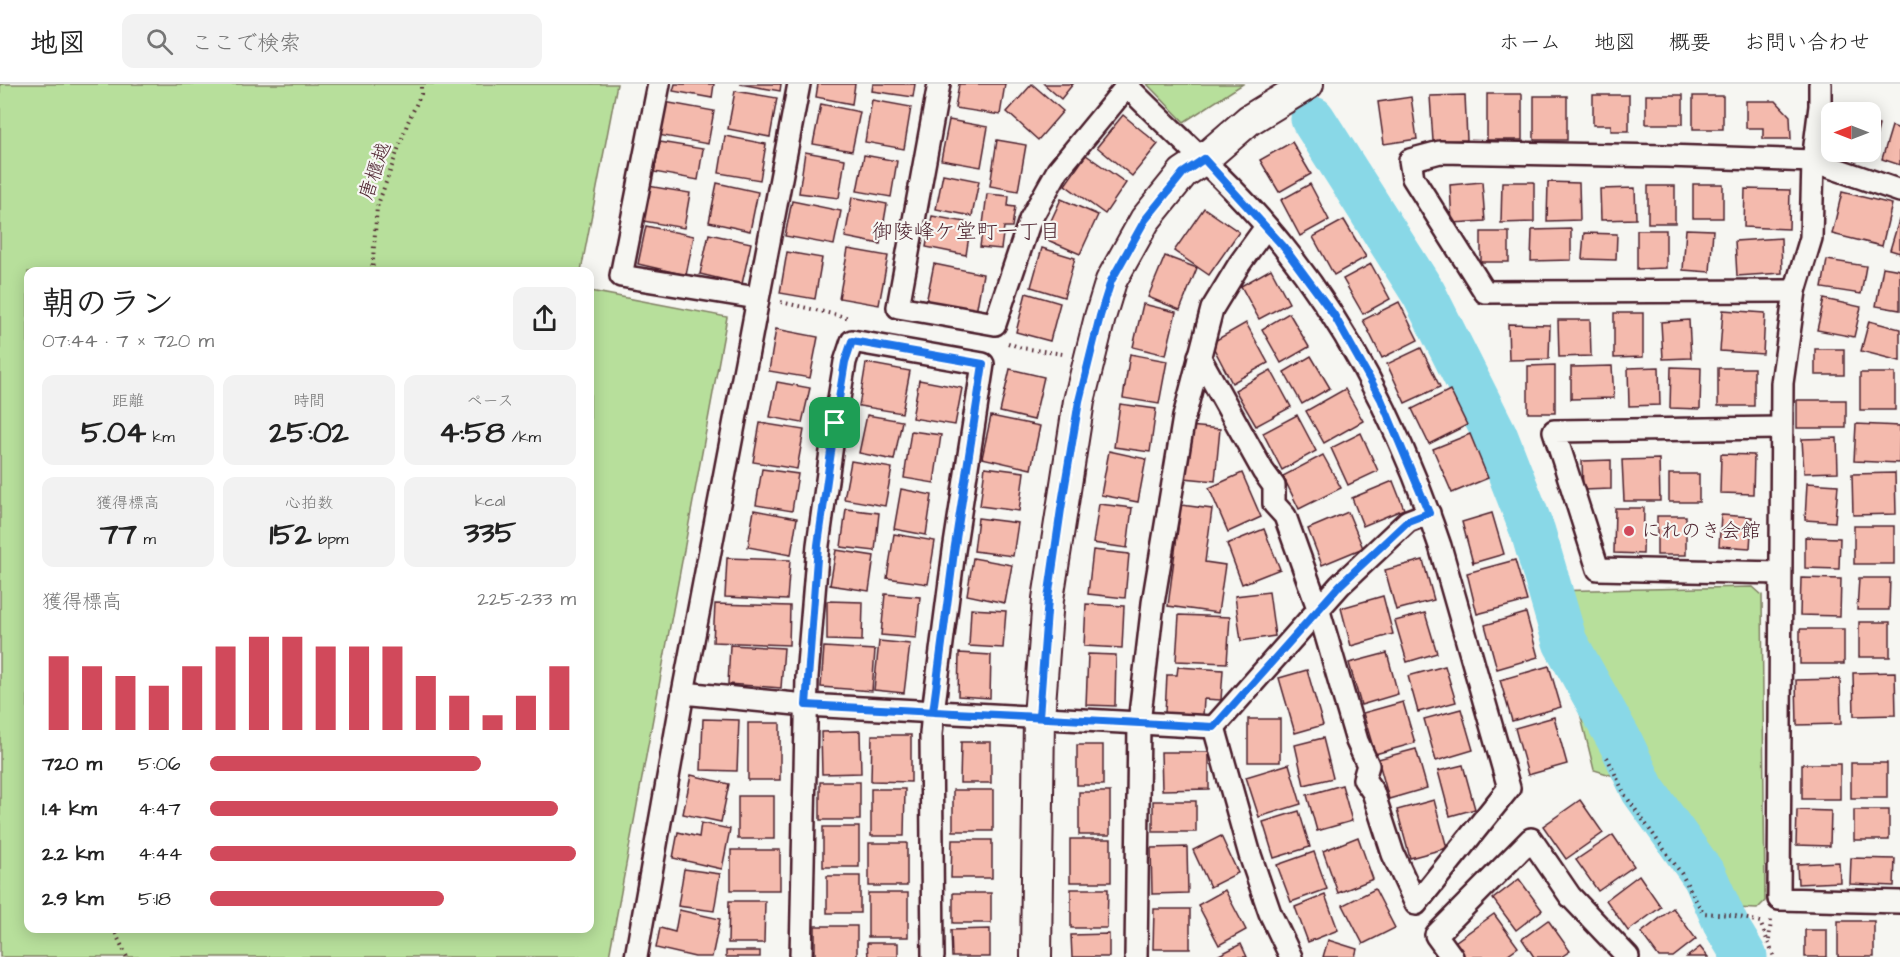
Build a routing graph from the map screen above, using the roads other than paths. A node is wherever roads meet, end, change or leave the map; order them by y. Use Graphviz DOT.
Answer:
graph roads {
  1 [pos="659,84"];
  2 [pos="799,84"];
  3 [pos="939,84"];
  4 [pos="1308,84"];
  5 [pos="1820,84"];
  6 [pos="1126,85"];
  7 [pos="1204,159"];
  8 [pos="1813,161"];
  9 [pos="1900,190"];
  10 [pos="1266,228"];
  11 [pos="1795,291"];
  12 [pos="757,298"];
  13 [pos="1199,356"];
  14 [pos="1781,428"];
  15 [pos="1429,513"];
  16 [pos="1780,573"];
  17 [pos="1318,608"];
  18 [pos="683,693"];
  19 [pos="806,705"];
  20 [pos="933,712"];
  21 [pos="1039,717"];
  22 [pos="1139,723"];
  23 [pos="1214,727"];
  24 [pos="1900,902"];
  25 [pos="636,957"];
  26 [pos="801,957"];
  27 [pos="933,957"];
  28 [pos="1036,957"];
  29 [pos="1136,957"];
  30 [pos="1291,957"];
  31 [pos="1452,957"];
  32 [pos="1628,957"];
  1 -- 12 [label="street"];
  2 -- 12 [label="street"];
  3 -- 6 [label="street"];
  4 -- 7 [label="street"];
  5 -- 8 [label="street"];
  6 -- 7 [label="street"];
  7 -- 10 [label="street"];
  7 -- 21 [label="street"];
  8 -- 9 [label="street"];
  8 -- 11 [label="street"];
  8 -- 11 [label="street"];
  10 -- 13 [label="street"];
  10 -- 15 [label="street"];
  11 -- 14 [label="street"];
  12 -- 18 [label="street"];
  13 -- 17 [label="street"];
  13 -- 22 [label="street"];
  14 -- 16 [label="street"];
  14 -- 16 [label="street"];
  15 -- 17 [label="street"];
  15 -- 17 [label="street"];
  16 -- 24 [label="street"];
  17 -- 23 [label="street"];
  18 -- 19 [label="street"];
  18 -- 25 [label="street"];
  19 -- 20 [label="street"];
  19 -- 20 [label="street"];
  19 -- 26 [label="street"];
  20 -- 21 [label="street"];
  20 -- 27 [label="street"];
  21 -- 22 [label="street"];
  21 -- 28 [label="street"];
  22 -- 23 [label="street"];
  22 -- 29 [label="street"];
  23 -- 30 [label="street"];
  31 -- 32 [label="street"];
}
